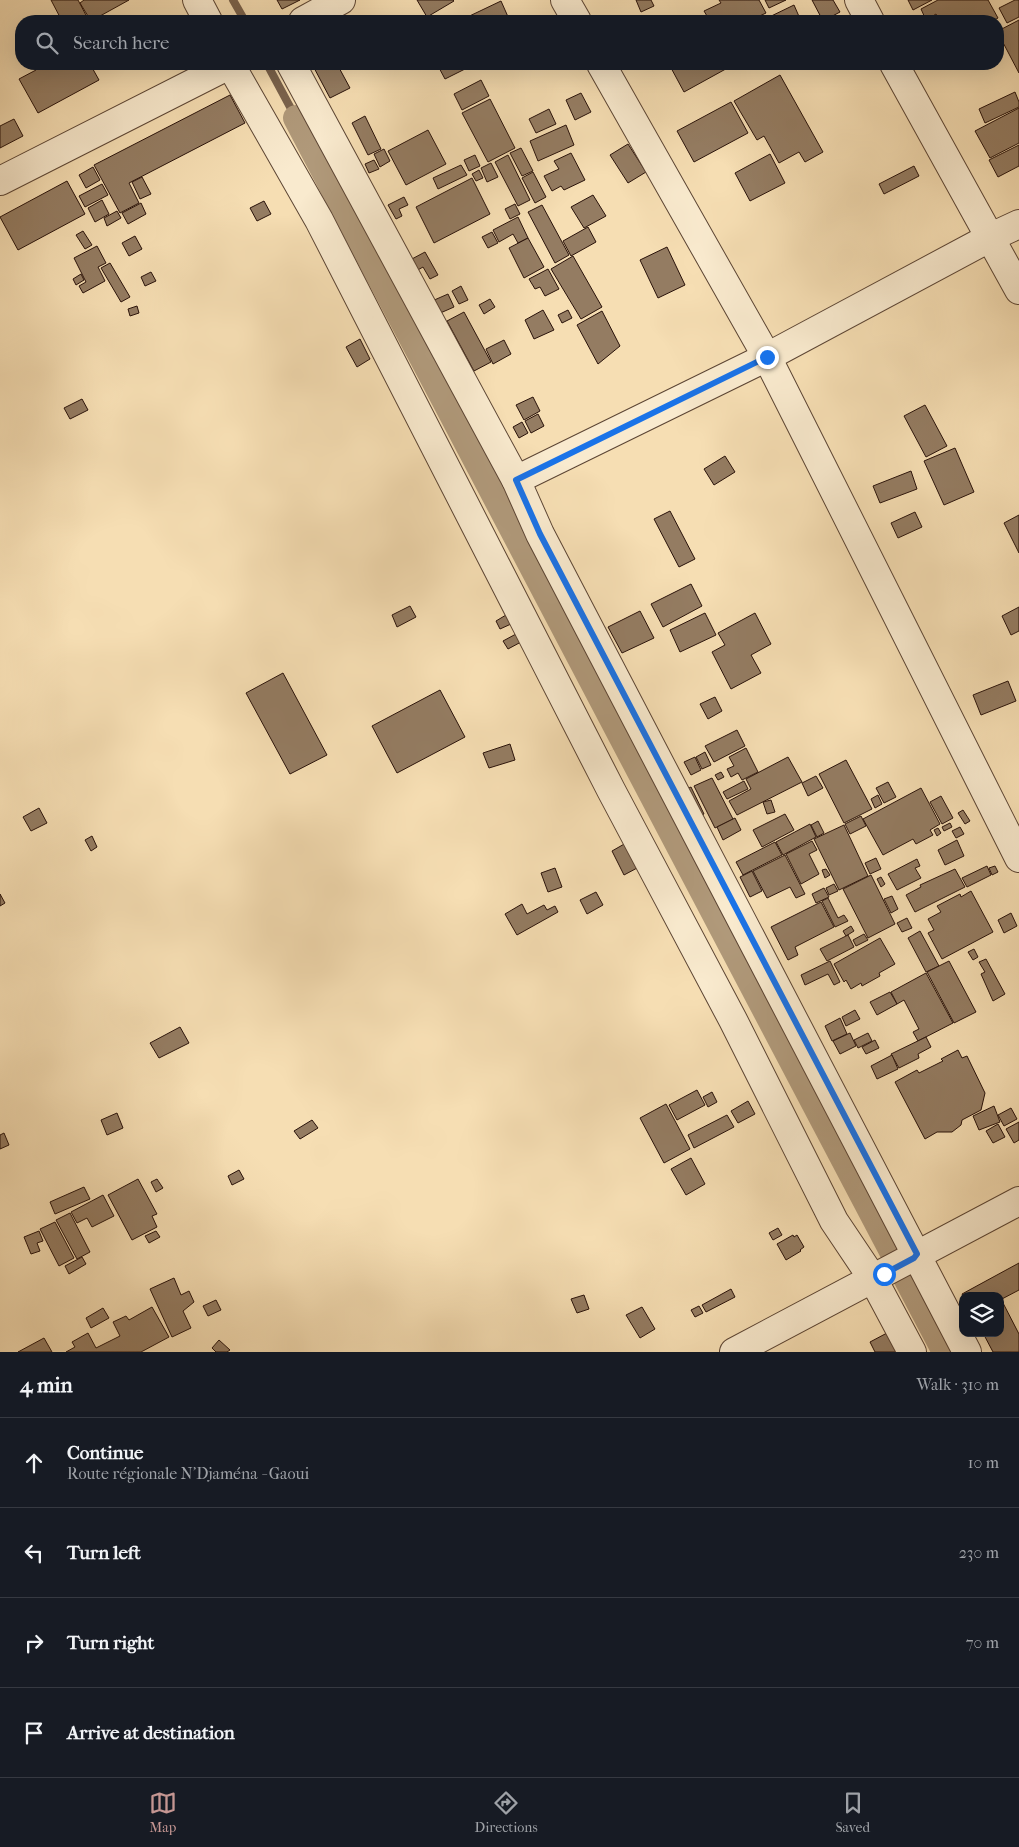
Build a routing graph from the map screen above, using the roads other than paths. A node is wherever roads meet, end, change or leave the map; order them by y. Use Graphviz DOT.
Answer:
graph roads {
  1 [pos="197,0"];
  2 [pos="342,0"];
  3 [pos="564,0"];
  4 [pos="859,0"];
  5 [pos="205,15"];
  6 [pos="315,15"];
  7 [pos="573,15"];
  8 [pos="867,15"];
  9 [pos="218,70"];
  10 [pos="233,70"];
  11 [pos="295,70"];
  12 [pos="604,70"];
  13 [pos="897,70"];
  14 [pos="0,181"];
  15 [pos="1019,224"];
  16 [pos="991,237"];
  17 [pos="1019,290"];
  18 [pos="767,357"];
  19 [pos="516,480"];
  20 [pos="1019,858"];
  21 [pos="1019,1201"];
  22 [pos="915,1256"];
  23 [pos="878,1276"];
  24 [pos="734,1352"];
  25 [pos="912,1352"];
  26 [pos="967,1352"];
  1 -- 5 [label="street"];
  2 -- 6 [label="street"];
  3 -- 7 [label="street"];
  4 -- 8 [label="street"];
  9 -- 14 [label="street"];
  10 -- 23 [label="street"];
  11 -- 19 [label="street"];
  12 -- 18 [label="street"];
  13 -- 16 [label="street"];
  15 -- 16 [label="street"];
  16 -- 17 [label="street"];
  16 -- 18 [label="street"];
  18 -- 19 [label="street"];
  18 -- 20 [label="street"];
  19 -- 22 [label="street"];
  21 -- 22 [label="street"];
  22 -- 23 [label="street"];
  22 -- 26 [label="street"];
  23 -- 24 [label="street"];
  23 -- 25 [label="street"];
}
